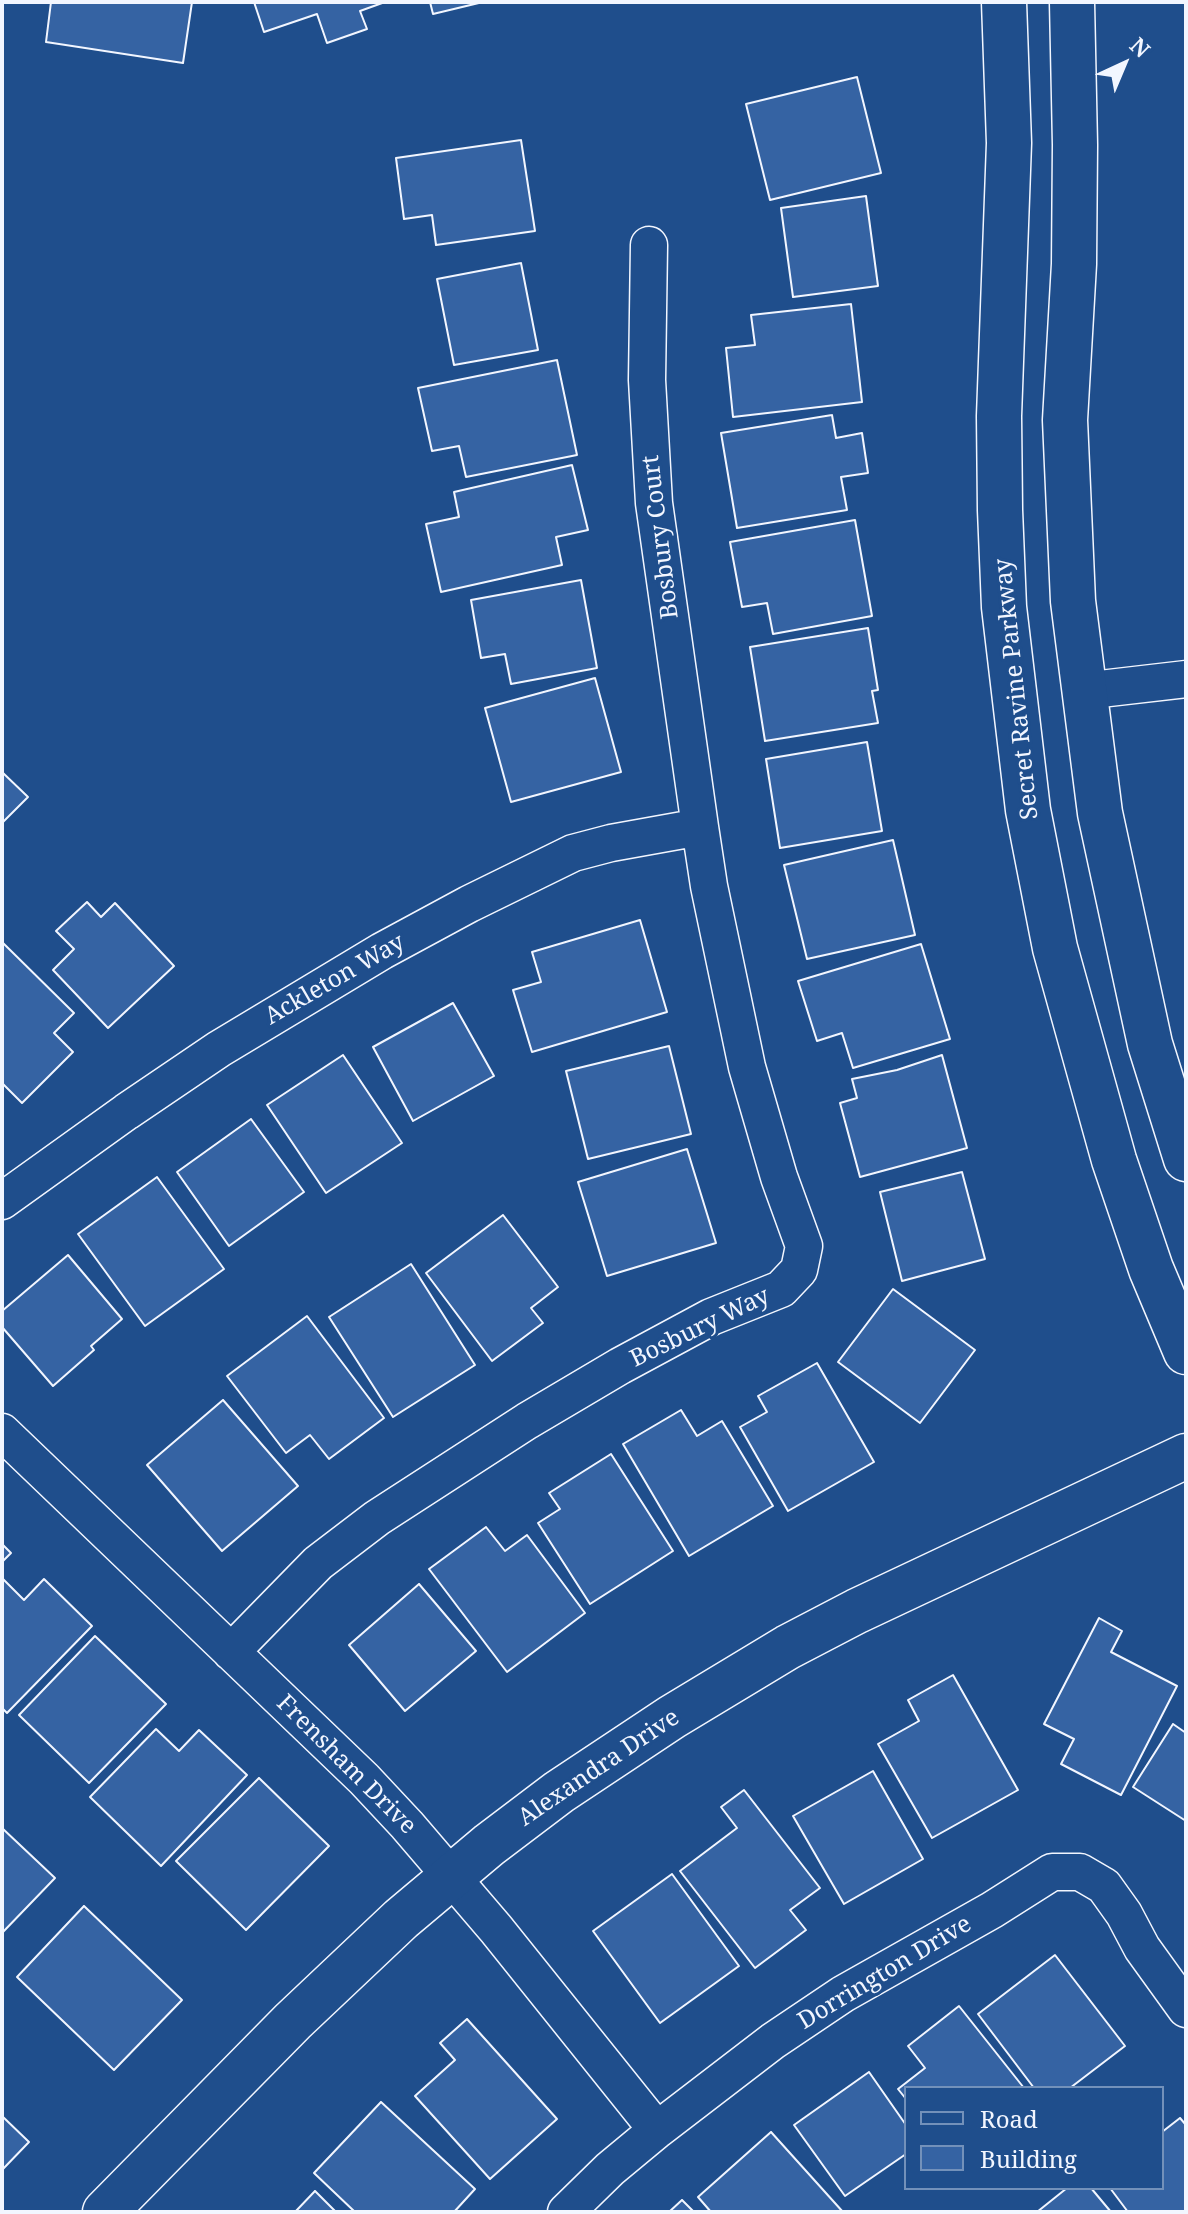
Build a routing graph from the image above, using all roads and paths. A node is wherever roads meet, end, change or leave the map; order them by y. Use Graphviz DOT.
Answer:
graph roads {
  1 [pos="1004,2"];
  2 [pos="1072,2"];
  3 [pos="649,245"];
  4 [pos="1186,679"];
  5 [pos="1083,691"];
  6 [pos="1014,699"];
  7 [pos="700,827"];
  8 [pos="1186,1159"];
  9 [pos="2,1201"];
  10 [pos="1186,1352"];
  11 [pos="2,1432"];
  12 [pos="1186,1456"];
  13 [pos="231,1652"];
  14 [pos="452,1875"];
  15 [pos="1186,2009"];
  16 [pos="657,2130"];
  17 [pos="105,2212"];
  18 [pos="566,2212"];
  1 -- 6 [label="main road, Secret Ravine Parkway"];
  2 -- 5 [label="main road"];
  3 -- 7 [label="street, Bosbury Court"];
  4 -- 5 [label="street"];
  5 -- 6 [label="main road"];
  5 -- 8 [label="main road"];
  6 -- 10 [label="main road, Secret Ravine Parkway"];
  7 -- 9 [label="street, Ackleton Way"];
  7 -- 13 [label="street, Bosbury Way"];
  11 -- 13 [label="street, Frensham Drive"];
  12 -- 14 [label="main road, Alexandra Drive"];
  13 -- 14 [label="street, Frensham Drive"];
  14 -- 16 [label="street, Frensham Drive"];
  14 -- 17 [label="main road, Alexandra Drive"];
  15 -- 16 [label="street, Dorrington Drive"];
  16 -- 18 [label="street, Dorrington Drive"];
}
